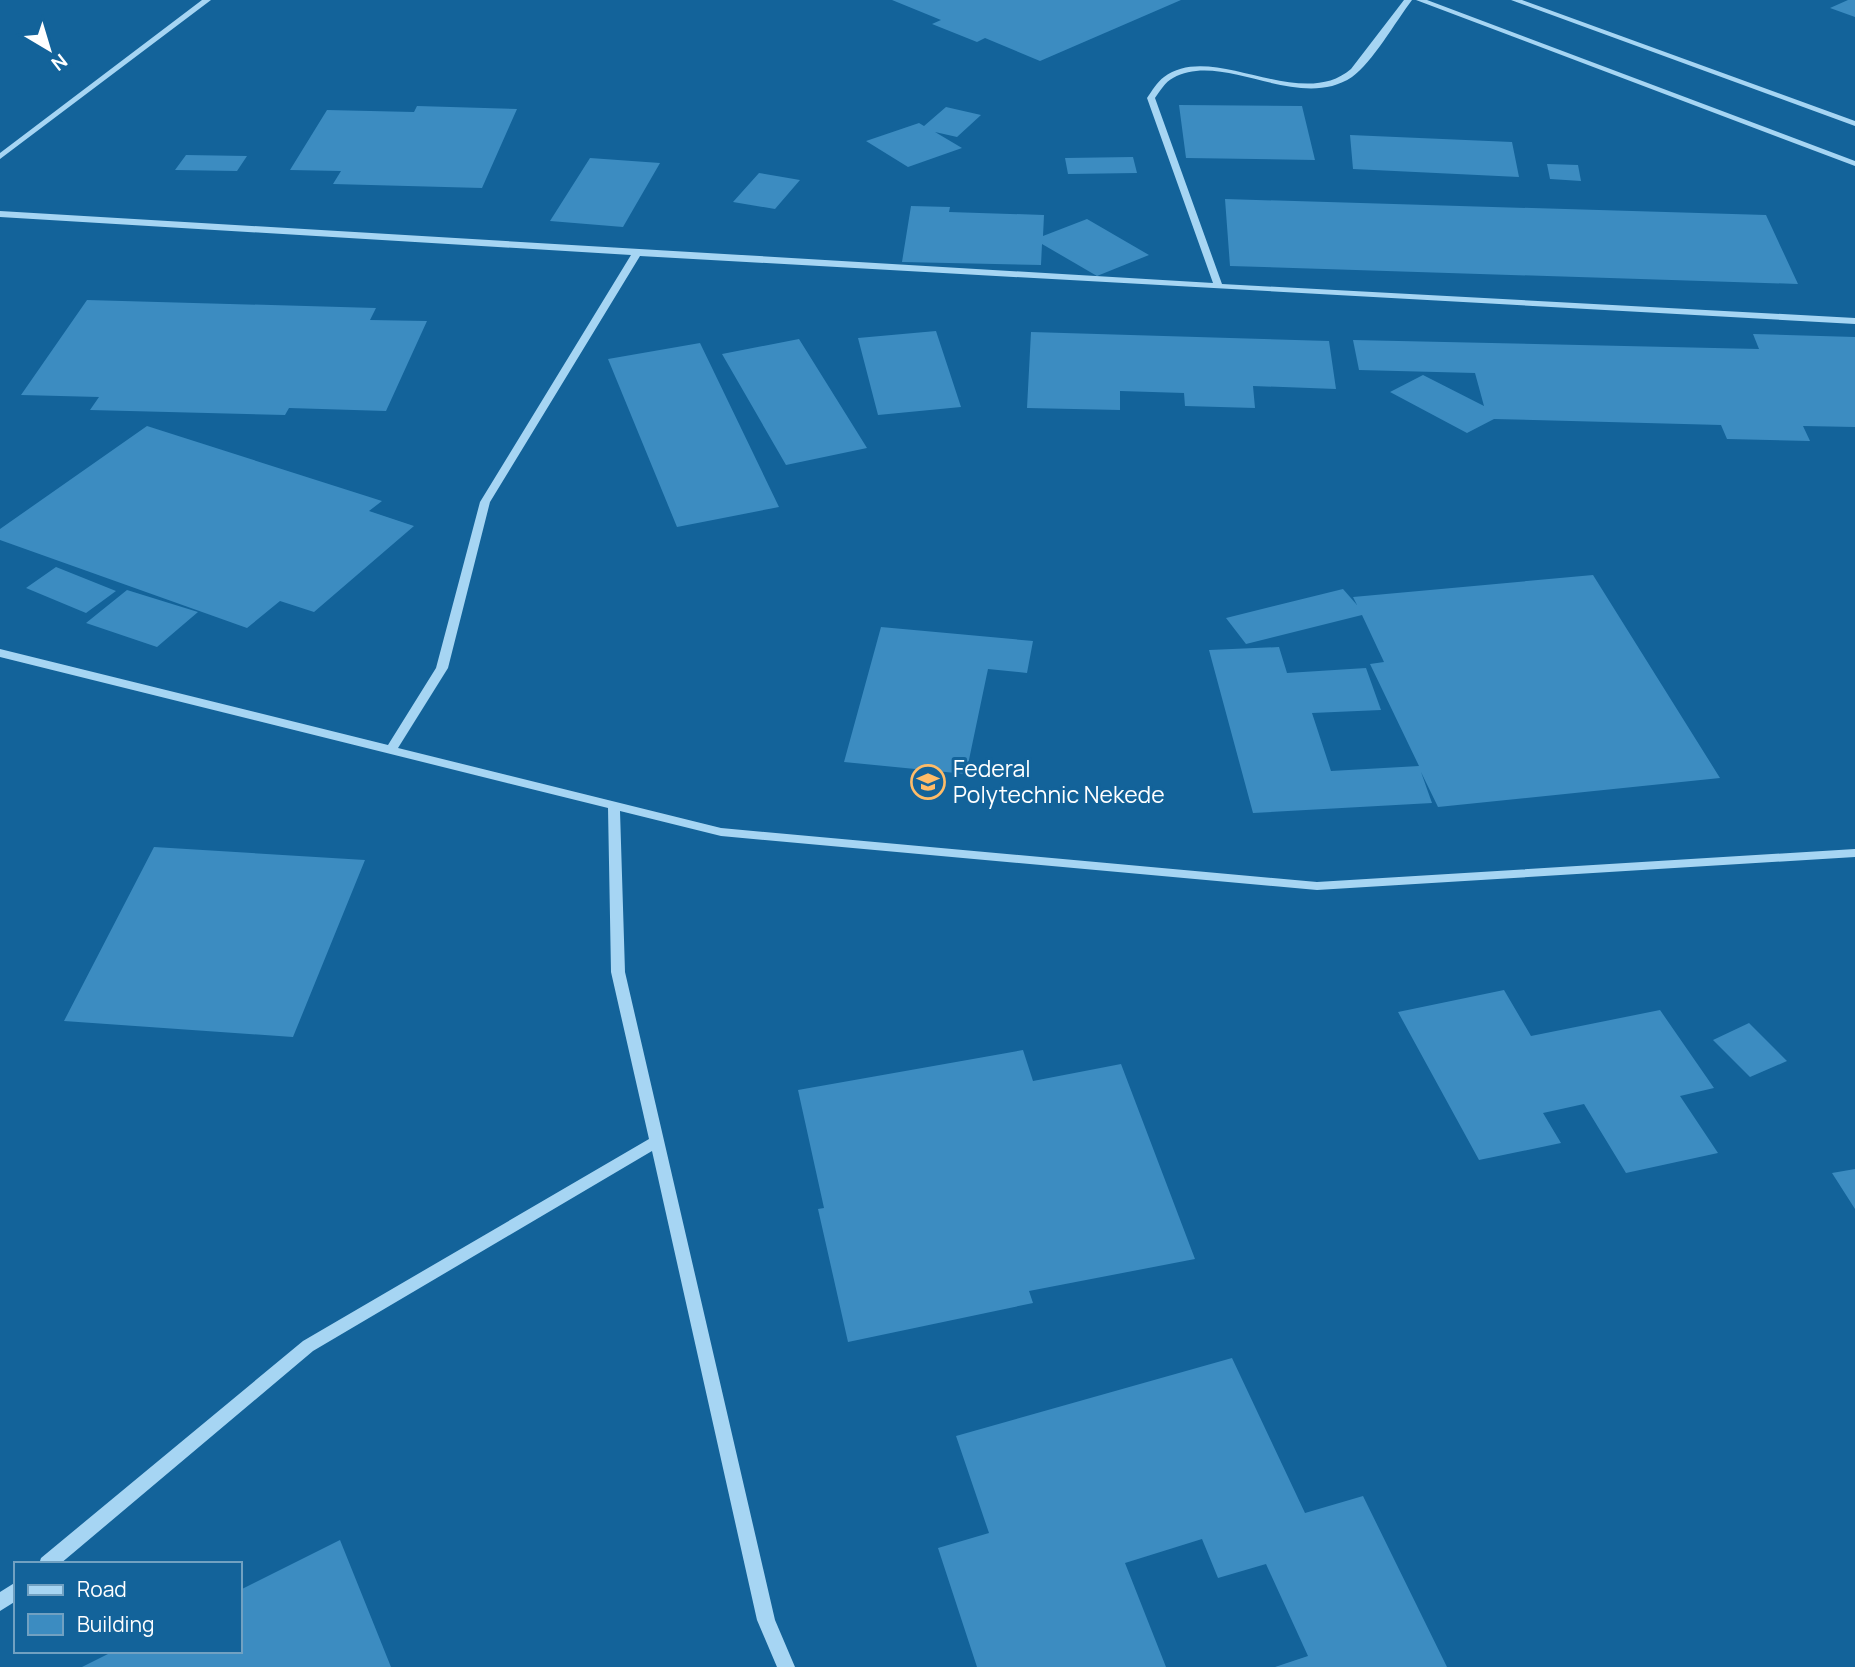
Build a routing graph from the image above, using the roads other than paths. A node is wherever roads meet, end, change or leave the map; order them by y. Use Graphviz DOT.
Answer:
graph roads {
  1 [pos="207,0"];
  2 [pos="1408,0"];
  3 [pos="1420,0"];
  4 [pos="1515,0"];
  5 [pos="1855,124"];
  6 [pos="0,157"];
  7 [pos="1855,164"];
  8 [pos="0,214"];
  9 [pos="637,253"];
  10 [pos="1218,285"];
  11 [pos="1855,321"];
  12 [pos="0,653"];
  13 [pos="390,751"];
  14 [pos="614,807"];
  15 [pos="1855,853"];
  16 [pos="657,1141"];
  17 [pos="49,1562"];
  18 [pos="14,1592"];
  19 [pos="0,1603"];
  20 [pos="786,1667"];
  1 -- 6 [label="street"];
  2 -- 10 [label="street"];
  3 -- 7 [label="street"];
  4 -- 5 [label="street"];
  8 -- 9 [label="street"];
  9 -- 10 [label="street"];
  9 -- 13 [label="street"];
  10 -- 11 [label="street"];
  12 -- 13 [label="street"];
  13 -- 14 [label="street"];
  14 -- 15 [label="street"];
  14 -- 16 [label="street"];
  16 -- 17 [label="street"];
  16 -- 20 [label="street"];
  18 -- 19 [label="street"];
}
